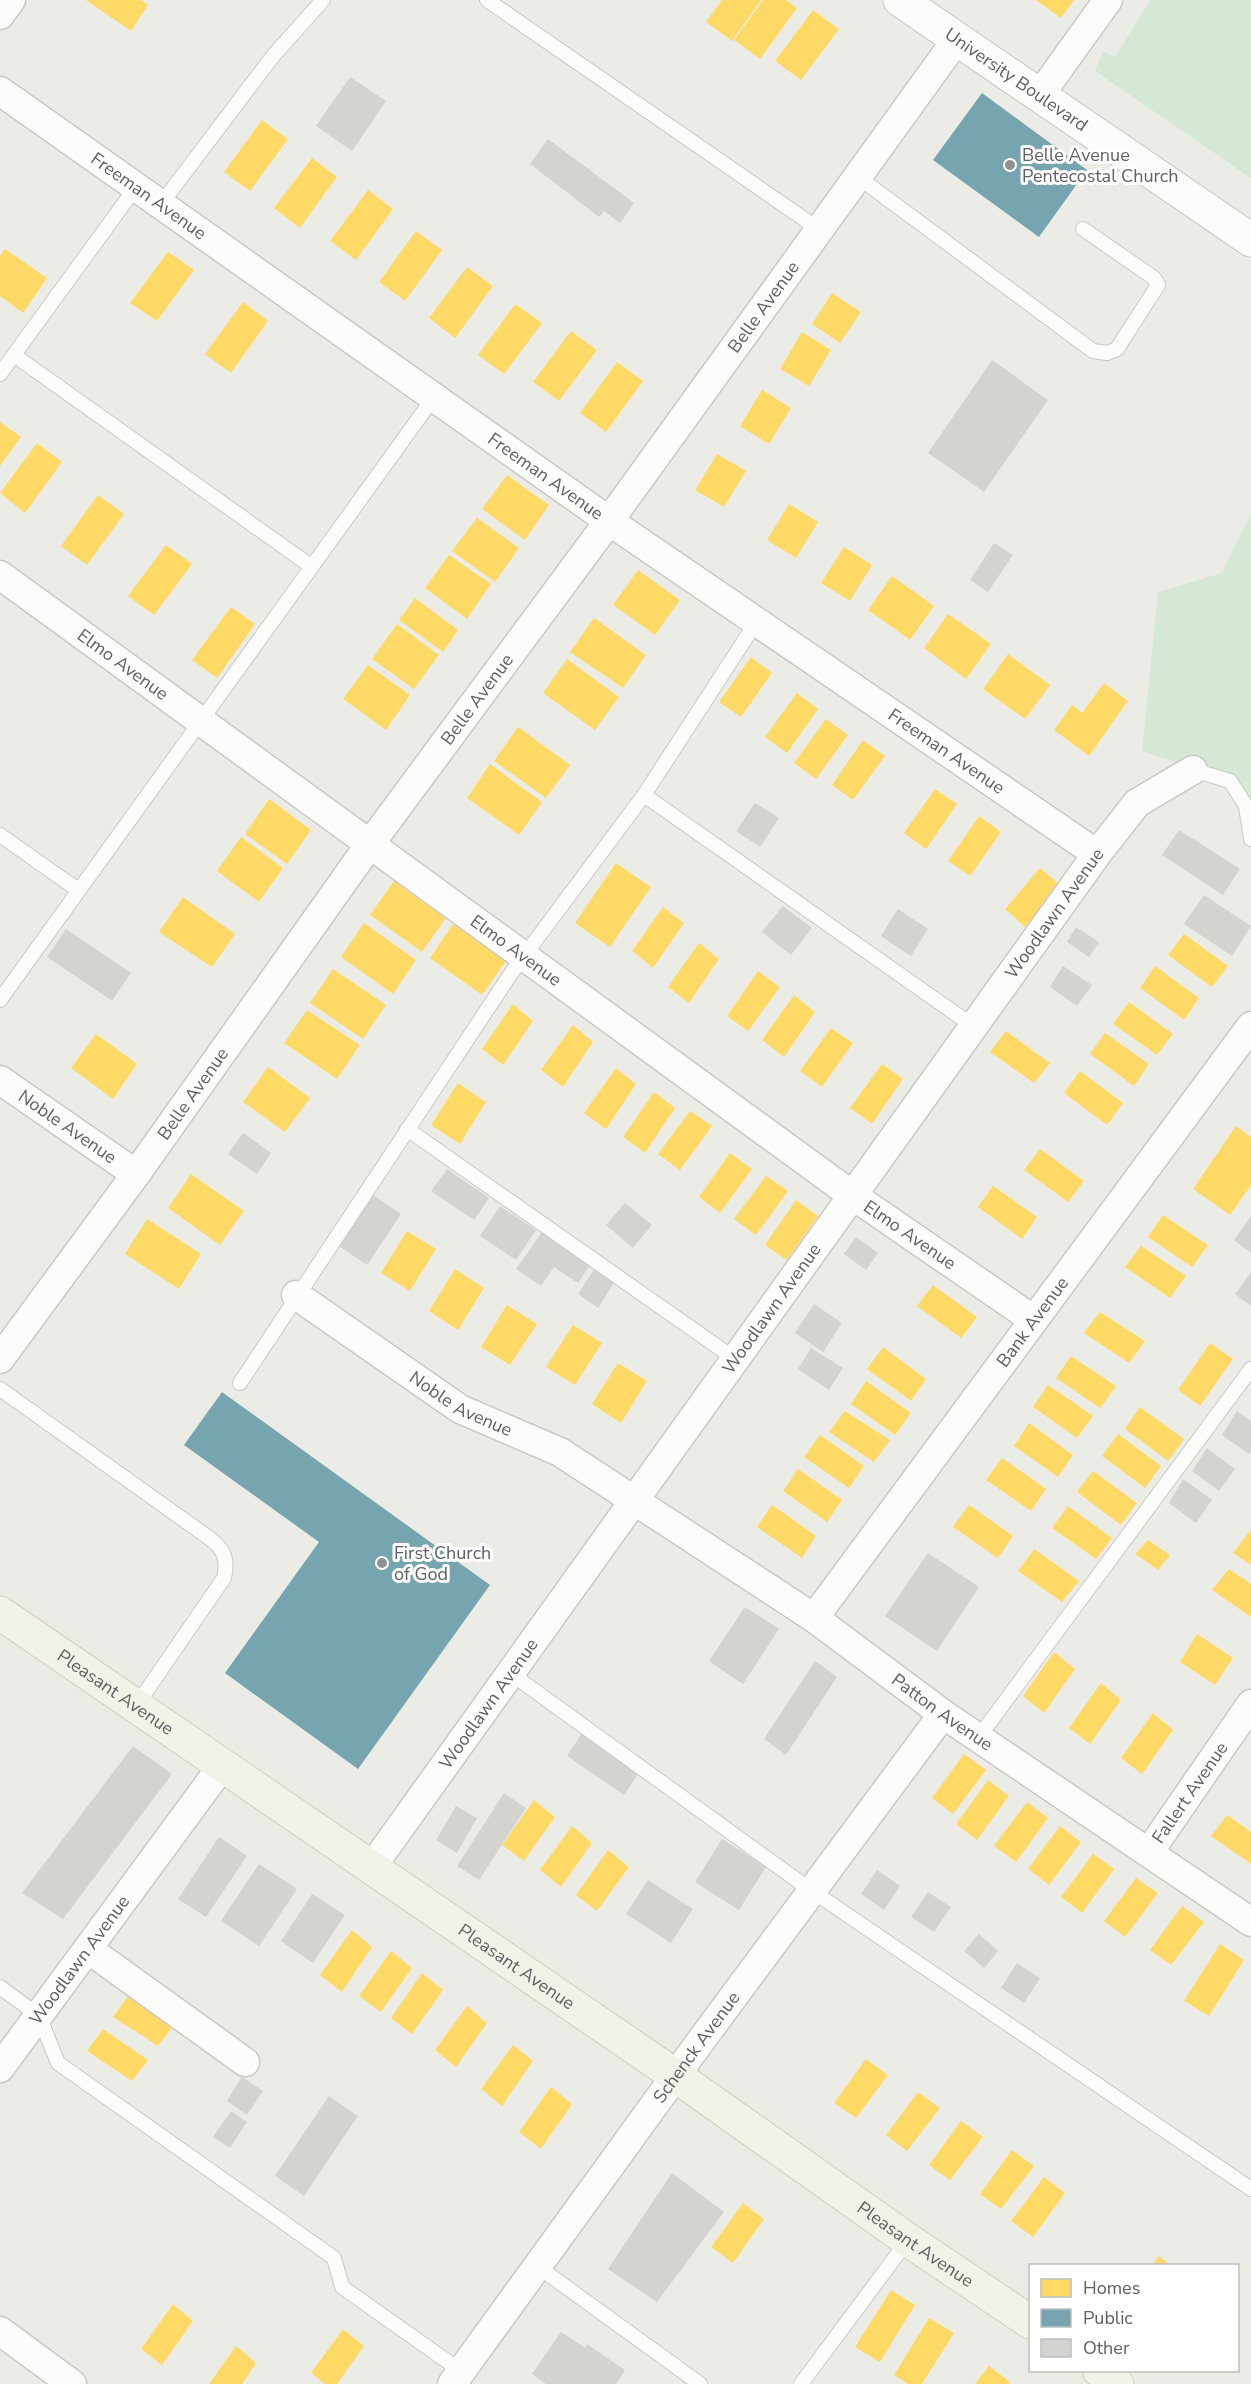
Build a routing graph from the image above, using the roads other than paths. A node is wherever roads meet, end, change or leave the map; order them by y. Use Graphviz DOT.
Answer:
graph roads {
  1 [pos="11,0"];
  2 [pos="322,0"];
  3 [pos="488,0"];
  4 [pos="900,0"];
  5 [pos="1108,0"];
  6 [pos="0,15"];
  7 [pos="957,39"];
  8 [pos="0,91"];
  9 [pos="1039,96"];
  10 [pos="858,177"];
  11 [pos="136,187"];
  12 [pos="161,204"];
  13 [pos="1083,229"];
  14 [pos="820,230"];
  15 [pos="1251,240"];
  16 [pos="14,354"];
  17 [pos="0,374"];
  18 [pos="434,397"];
  19 [pos="609,521"];
  20 [pos="312,567"];
  21 [pos="0,575"];
  22 [pos="757,621"];
  23 [pos="199,721"];
  24 [pos="1193,770"];
  25 [pos="644,795"];
  26 [pos="0,835"];
  27 [pos="1251,838"];
  28 [pos="370,844"];
  29 [pos="1097,854"];
  30 [pos="78,890"];
  31 [pos="523,956"];
  32 [pos="0,1000"];
  33 [pos="973,1026"];
  34 [pos="1251,1026"];
  35 [pos="0,1080"];
  36 [pos="407,1129"];
  37 [pos="136,1174"];
  38 [pos="852,1195"];
  39 [pos="296,1295"];
  40 [pos="1034,1320"];
  41 [pos="4,1344"];
  42 [pos="735,1359"];
  43 [pos="1251,1368"];
  44 [pos="240,1383"];
  45 [pos="0,1389"];
  46 [pos="633,1500"];
  47 [pos="0,1613"];
  48 [pos="814,1618"];
  49 [pos="510,1673"];
  50 [pos="1251,1704"];
  51 [pos="136,1706"];
  52 [pos="943,1714"];
  53 [pos="978,1738"];
  54 [pos="222,1766"];
  55 [pos="1149,1852"];
  56 [pos="371,1868"];
  57 [pos="812,1891"];
  58 [pos="1251,1922"];
  59 [pos="88,1948"];
  60 [pos="0,1987"];
  61 [pos="39,2016"];
  62 [pos="245,2062"];
  63 [pos="0,2068"];
  64 [pos="676,2076"];
  65 [pos="1251,2188"];
  66 [pos="908,2240"];
  67 [pos="537,2266"];
  68 [pos="1029,2321"];
  69 [pos="0,2331"];
  70 [pos="1102,2372"];
  71 [pos="456,2378"];
  72 [pos="72,2384"];
  73 [pos="700,2384"];
  74 [pos="801,2384"];
  75 [pos="1117,2384"];
  1 -- 6 [label="street"];
  2 -- 12 [label="lane"];
  3 -- 14 [label="lane"];
  4 -- 7 [label="street, University Boulevard"];
  5 -- 9 [label="street"];
  7 -- 9 [label="street, University Boulevard"];
  7 -- 10 [label="street, Belle Avenue"];
  8 -- 11 [label="street, Freeman Avenue"];
  9 -- 15 [label="street, University Boulevard"];
  10 -- 13 [label="lane"];
  10 -- 14 [label="street, Belle Avenue"];
  11 -- 12 [label="street, Freeman Avenue"];
  11 -- 16 [label="lane"];
  12 -- 18 [label="street, Freeman Avenue"];
  14 -- 19 [label="street, Belle Avenue"];
  16 -- 17 [label="lane"];
  16 -- 20 [label="lane"];
  18 -- 19 [label="street, Freeman Avenue"];
  18 -- 20 [label="lane"];
  19 -- 22 [label="street, Freeman Avenue"];
  19 -- 28 [label="street, Belle Avenue"];
  20 -- 23 [label="lane"];
  21 -- 23 [label="street, Elmo Avenue"];
  22 -- 25 [label="lane"];
  22 -- 29 [label="street, Freeman Avenue"];
  23 -- 28 [label="street, Elmo Avenue"];
  23 -- 30 [label="lane"];
  24 -- 27 [label="lane"];
  24 -- 29 [label="street, Woodlawn Avenue"];
  25 -- 31 [label="lane"];
  25 -- 33 [label="lane"];
  26 -- 30 [label="lane"];
  28 -- 31 [label="street, Elmo Avenue"];
  28 -- 37 [label="street, Belle Avenue"];
  29 -- 33 [label="street, Woodlawn Avenue"];
  30 -- 32 [label="lane"];
  31 -- 36 [label="lane"];
  31 -- 38 [label="street, Elmo Avenue"];
  33 -- 38 [label="street, Woodlawn Avenue"];
  34 -- 40 [label="street, Bank Avenue"];
  35 -- 37 [label="street, Noble Avenue"];
  36 -- 39 [label="lane"];
  36 -- 42 [label="lane"];
  37 -- 41 [label="street, Belle Avenue"];
  38 -- 40 [label="street, Elmo Avenue"];
  38 -- 42 [label="street, Woodlawn Avenue"];
  39 -- 44 [label="lane"];
  39 -- 46 [label="street, Noble Avenue"];
  40 -- 48 [label="street, Bank Avenue"];
  42 -- 46 [label="street, Woodlawn Avenue"];
  43 -- 53 [label="lane"];
  45 -- 51 [label="lane"];
  46 -- 48 [label="street, Patton Avenue"];
  46 -- 49 [label="street, Woodlawn Avenue"];
  47 -- 51 [label="main road, Pleasant Avenue"];
  48 -- 52 [label="street, Patton Avenue"];
  49 -- 56 [label="street, Woodlawn Avenue"];
  49 -- 57 [label="lane"];
  50 -- 55 [label="street, Fallert Avenue"];
  51 -- 54 [label="main road, Pleasant Avenue"];
  52 -- 53 [label="street, Patton Avenue"];
  52 -- 57 [label="street, Schenck Avenue"];
  53 -- 55 [label="street, Patton Avenue"];
  54 -- 56 [label="main road, Pleasant Avenue"];
  54 -- 59 [label="street, Woodlawn Avenue"];
  55 -- 58 [label="street, Patton Avenue"];
  56 -- 64 [label="main road, Pleasant Avenue"];
  57 -- 64 [label="street, Schenck Avenue"];
  57 -- 65 [label="lane"];
  59 -- 61 [label="street, Woodlawn Avenue"];
  59 -- 62 [label="street"];
  60 -- 61 [label="lane"];
  61 -- 63 [label="street, Woodlawn Avenue"];
  61 -- 71 [label="lane"];
  64 -- 66 [label="main road, Pleasant Avenue"];
  64 -- 67 [label="street, Schenck Avenue"];
  66 -- 68 [label="main road, Pleasant Avenue"];
  66 -- 74 [label="lane"];
  67 -- 71 [label="street, Schenck Avenue"];
  67 -- 73 [label="lane"];
  69 -- 72 [label="street"];
  70 -- 75 [label="main road"];
}
